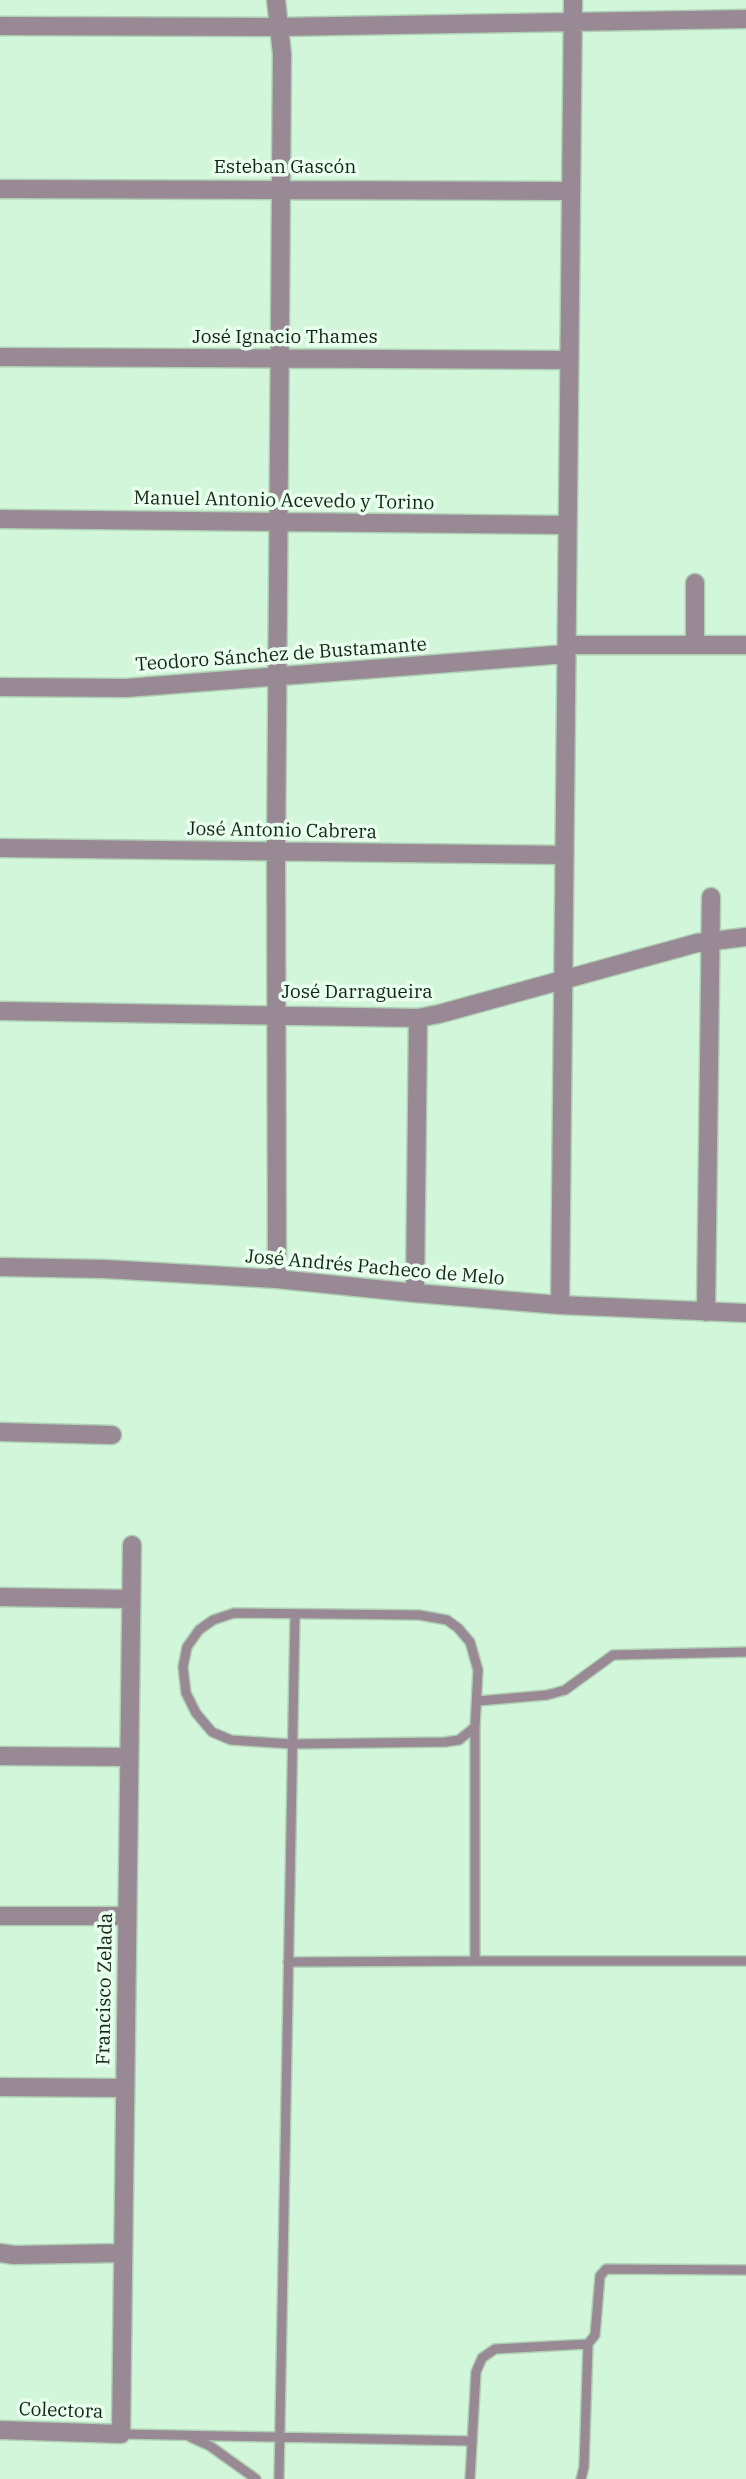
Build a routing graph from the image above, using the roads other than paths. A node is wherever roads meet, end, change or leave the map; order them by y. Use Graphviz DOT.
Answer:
graph roads {
  1 [pos="276,0"];
  2 [pos="573,0"];
  3 [pos="746,19"];
  4 [pos="572,22"];
  5 [pos="0,26"];
  6 [pos="278,27"];
  7 [pos="281,188"];
  8 [pos="0,189"];
  9 [pos="570,191"];
  10 [pos="0,357"];
  11 [pos="279,359"];
  12 [pos="569,360"];
  13 [pos="0,519"];
  14 [pos="279,522"];
  15 [pos="567,525"];
  16 [pos="695,583"];
  17 [pos="695,644"];
  18 [pos="746,645"];
  19 [pos="566,650"];
  20 [pos="277,677"];
  21 [pos="0,687"];
  22 [pos="0,848"];
  23 [pos="276,852"];
  24 [pos="564,855"];
  25 [pos="711,897"];
  26 [pos="746,937"];
  27 [pos="710,942"];
  28 [pos="563,979"];
  29 [pos="0,1011"];
  30 [pos="276,1015"];
  31 [pos="418,1018"];
  32 [pos="0,1268"];
  33 [pos="277,1279"];
  34 [pos="415,1293"];
  35 [pos="560,1305"];
  36 [pos="706,1312"];
  37 [pos="746,1313"];
  38 [pos="0,1432"];
  39 [pos="112,1435"];
  40 [pos="132,1545"];
  41 [pos="0,1597"];
  42 [pos="130,1599"];
  43 [pos="295,1614"];
  44 [pos="746,1652"];
  45 [pos="478,1701"];
  46 [pos="475,1727"];
  47 [pos="291,1744"];
  48 [pos="0,1756"];
  49 [pos="129,1757"];
  50 [pos="0,1916"];
  51 [pos="127,1916"];
  52 [pos="475,1961"];
  53 [pos="746,1961"];
  54 [pos="288,1962"];
  55 [pos="0,2087"];
  56 [pos="124,2088"];
  57 [pos="0,2253"];
  58 [pos="121,2253"];
  59 [pos="746,2270"];
  60 [pos="588,2344"];
  61 [pos="0,2430"];
  62 [pos="121,2434"];
  63 [pos="176,2434"];
  64 [pos="279,2438"];
  65 [pos="472,2441"];
  66 [pos="256,2479"];
  67 [pos="279,2479"];
  68 [pos="470,2479"];
  69 [pos="580,2479"];
  1 -- 6 [label="street"];
  2 -- 4 [label="street"];
  3 -- 4 [label="street"];
  4 -- 6 [label="street"];
  4 -- 9 [label="street"];
  5 -- 6 [label="street"];
  6 -- 7 [label="street"];
  7 -- 8 [label="street, Esteban Gascón"];
  7 -- 9 [label="street, Esteban Gascón"];
  7 -- 11 [label="street"];
  9 -- 12 [label="street"];
  10 -- 11 [label="street, José Ignacio Thames"];
  11 -- 12 [label="street, José Ignacio Thames"];
  11 -- 14 [label="street"];
  12 -- 15 [label="street"];
  13 -- 14 [label="street, Manuel Antonio Acevedo y Torino"];
  14 -- 15 [label="street, Manuel Antonio Acevedo y Torino"];
  14 -- 20 [label="street"];
  15 -- 19 [label="street"];
  16 -- 17 [label="street"];
  17 -- 18 [label="street, Teodoro Sánchez de Bustamante"];
  17 -- 19 [label="street, Teodoro Sánchez de Bustamante"];
  19 -- 20 [label="street, Teodoro Sánchez de Bustamante"];
  19 -- 24 [label="street"];
  20 -- 21 [label="street, Teodoro Sánchez de Bustamante"];
  20 -- 23 [label="street"];
  22 -- 23 [label="street, José Antonio Cabrera"];
  23 -- 24 [label="street, José Antonio Cabrera"];
  23 -- 30 [label="street"];
  24 -- 28 [label="street"];
  25 -- 27 [label="street"];
  26 -- 27 [label="street, José Darragueira"];
  27 -- 28 [label="street, José Darragueira"];
  27 -- 36 [label="street"];
  28 -- 31 [label="street, José Darragueira"];
  28 -- 35 [label="street"];
  29 -- 30 [label="street, José Darragueira"];
  30 -- 31 [label="street, José Darragueira"];
  30 -- 33 [label="street"];
  31 -- 34 [label="street"];
  32 -- 33 [label="street, José Andrés Pacheco de Melo"];
  33 -- 34 [label="street, José Andrés Pacheco de Melo"];
  34 -- 35 [label="street, José Andrés Pacheco de Melo"];
  35 -- 36 [label="street, José Andrés Pacheco de Melo"];
  36 -- 37 [label="street, José Andrés Pacheco de Melo"];
  38 -- 39 [label="street"];
  40 -- 42 [label="street, Francisco Zelada"];
  41 -- 42 [label="street"];
  42 -- 49 [label="street, Francisco Zelada"];
  43 -- 45 [label="lane"];
  43 -- 47 [label="lane"];
  43 -- 47 [label="lane"];
  44 -- 45 [label="lane"];
  45 -- 46 [label="lane"];
  46 -- 47 [label="lane"];
  46 -- 52 [label="lane"];
  47 -- 54 [label="lane"];
  48 -- 49 [label="street"];
  49 -- 51 [label="street, Francisco Zelada"];
  50 -- 51 [label="street"];
  51 -- 56 [label="street, Francisco Zelada"];
  52 -- 53 [label="lane"];
  52 -- 54 [label="lane"];
  54 -- 64 [label="lane"];
  55 -- 56 [label="street"];
  56 -- 58 [label="street, Francisco Zelada"];
  57 -- 58 [label="street"];
  58 -- 62 [label="street, Francisco Zelada"];
  59 -- 60 [label="lane"];
  60 -- 65 [label="lane"];
  60 -- 69 [label="lane"];
  61 -- 62 [label="street, Colectora"];
  62 -- 63 [label="lane"];
  63 -- 64 [label="lane"];
  63 -- 66 [label="lane"];
  64 -- 65 [label="lane"];
  64 -- 67 [label="lane"];
  65 -- 68 [label="lane"];
}
